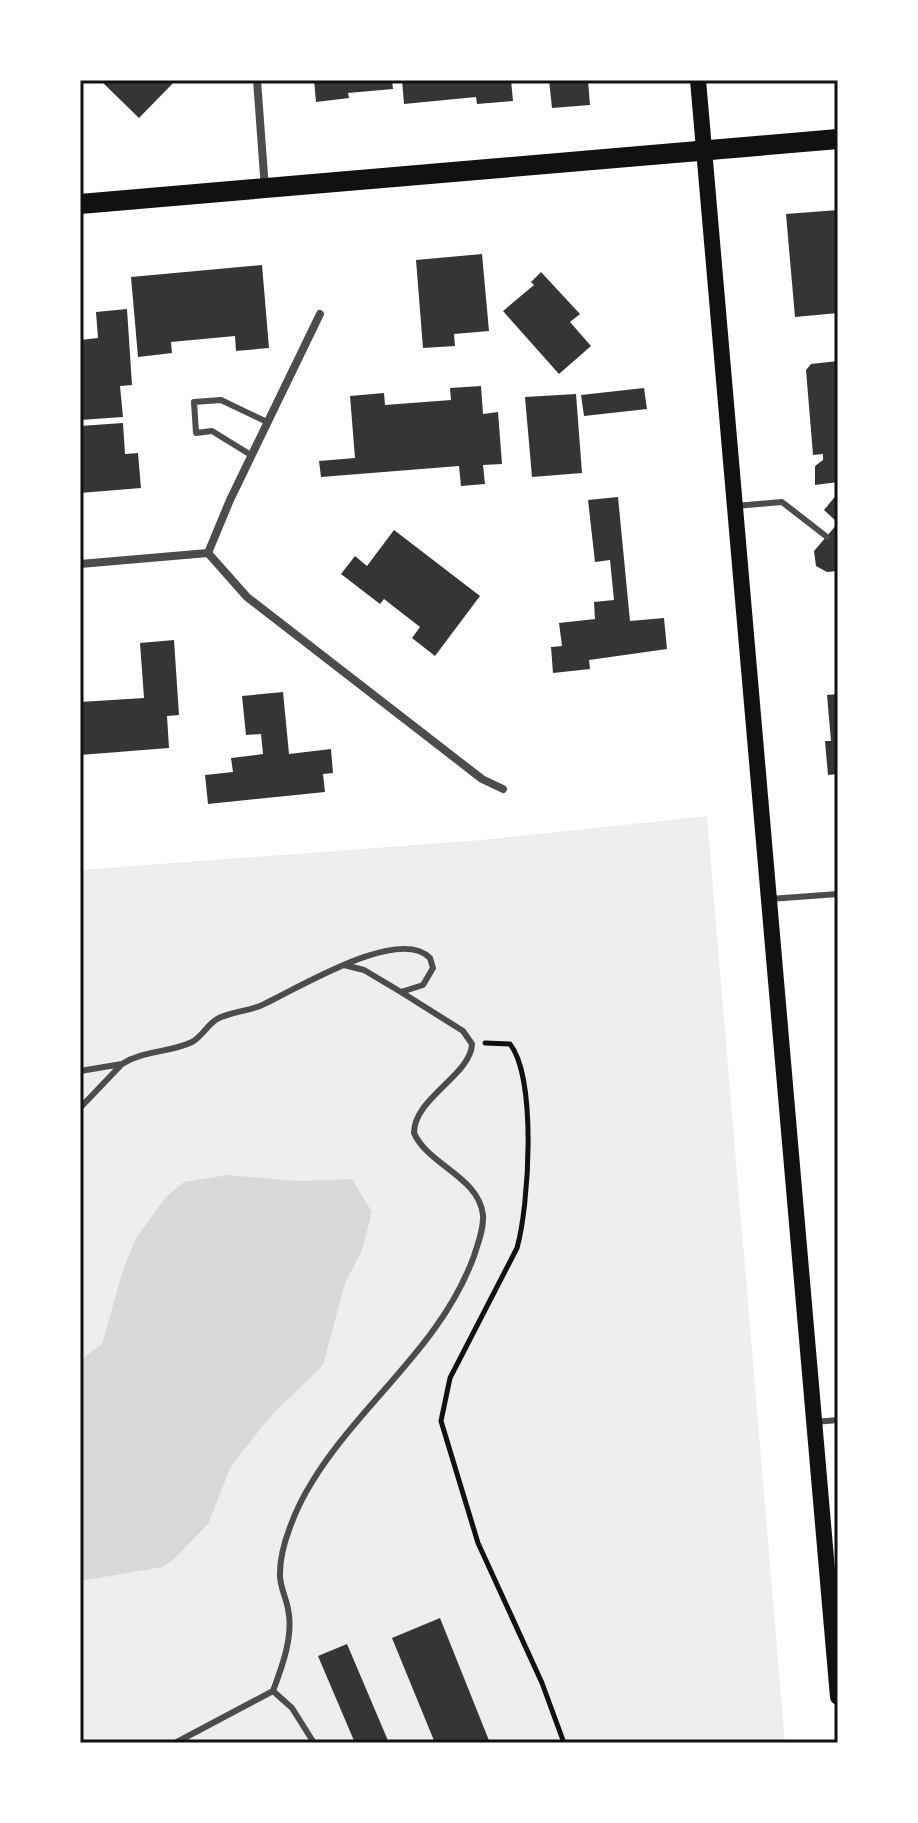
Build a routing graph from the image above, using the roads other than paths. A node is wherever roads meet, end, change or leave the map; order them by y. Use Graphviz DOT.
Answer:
graph roads {
  1 [pos="257,80"];
  2 [pos="698,80"];
  3 [pos="838,139"];
  4 [pos="704,151"];
  5 [pos="265,189"];
  6 [pos="80,204"];
  7 [pos="320,314"];
  8 [pos="267,422"];
  9 [pos="251,455"];
  10 [pos="736,506"];
  11 [pos="827,537"];
  12 [pos="208,553"];
  13 [pos="80,564"];
  14 [pos="503,789"];
  15 [pos="838,894"];
  16 [pos="770,899"];
  17 [pos="344,965"];
  18 [pos="401,992"];
  19 [pos="122,1064"];
  20 [pos="80,1071"];
  21 [pos="80,1108"];
  22 [pos="838,1420"];
  23 [pos="815,1422"];
  24 [pos="832,1542"];
  25 [pos="273,1691"];
  26 [pos="838,1697"];
  27 [pos="175,1743"];
  28 [pos="314,1743"];
  1 -- 5 [label="street"];
  2 -- 4 [label="main road"];
  3 -- 4 [label="main road"];
  4 -- 5 [label="main road"];
  4 -- 10 [label="main road"];
  5 -- 6 [label="main road"];
  7 -- 8 [label="street"];
  8 -- 9 [label="street"];
  8 -- 9 [label="lane"];
  9 -- 12 [label="street"];
  10 -- 11 [label="lane"];
  10 -- 16 [label="main road"];
  12 -- 13 [label="street"];
  12 -- 14 [label="street"];
  15 -- 16 [label="lane"];
  16 -- 23 [label="main road"];
  17 -- 18 [label="lane"];
  17 -- 18 [label="lane"];
  17 -- 19 [label="lane"];
  18 -- 25 [label="lane"];
  19 -- 20 [label="lane"];
  19 -- 21 [label="lane"];
  22 -- 23 [label="lane"];
  23 -- 24 [label="main road"];
  24 -- 26 [label="main road"];
  25 -- 27 [label="lane"];
  25 -- 28 [label="lane"];
}
